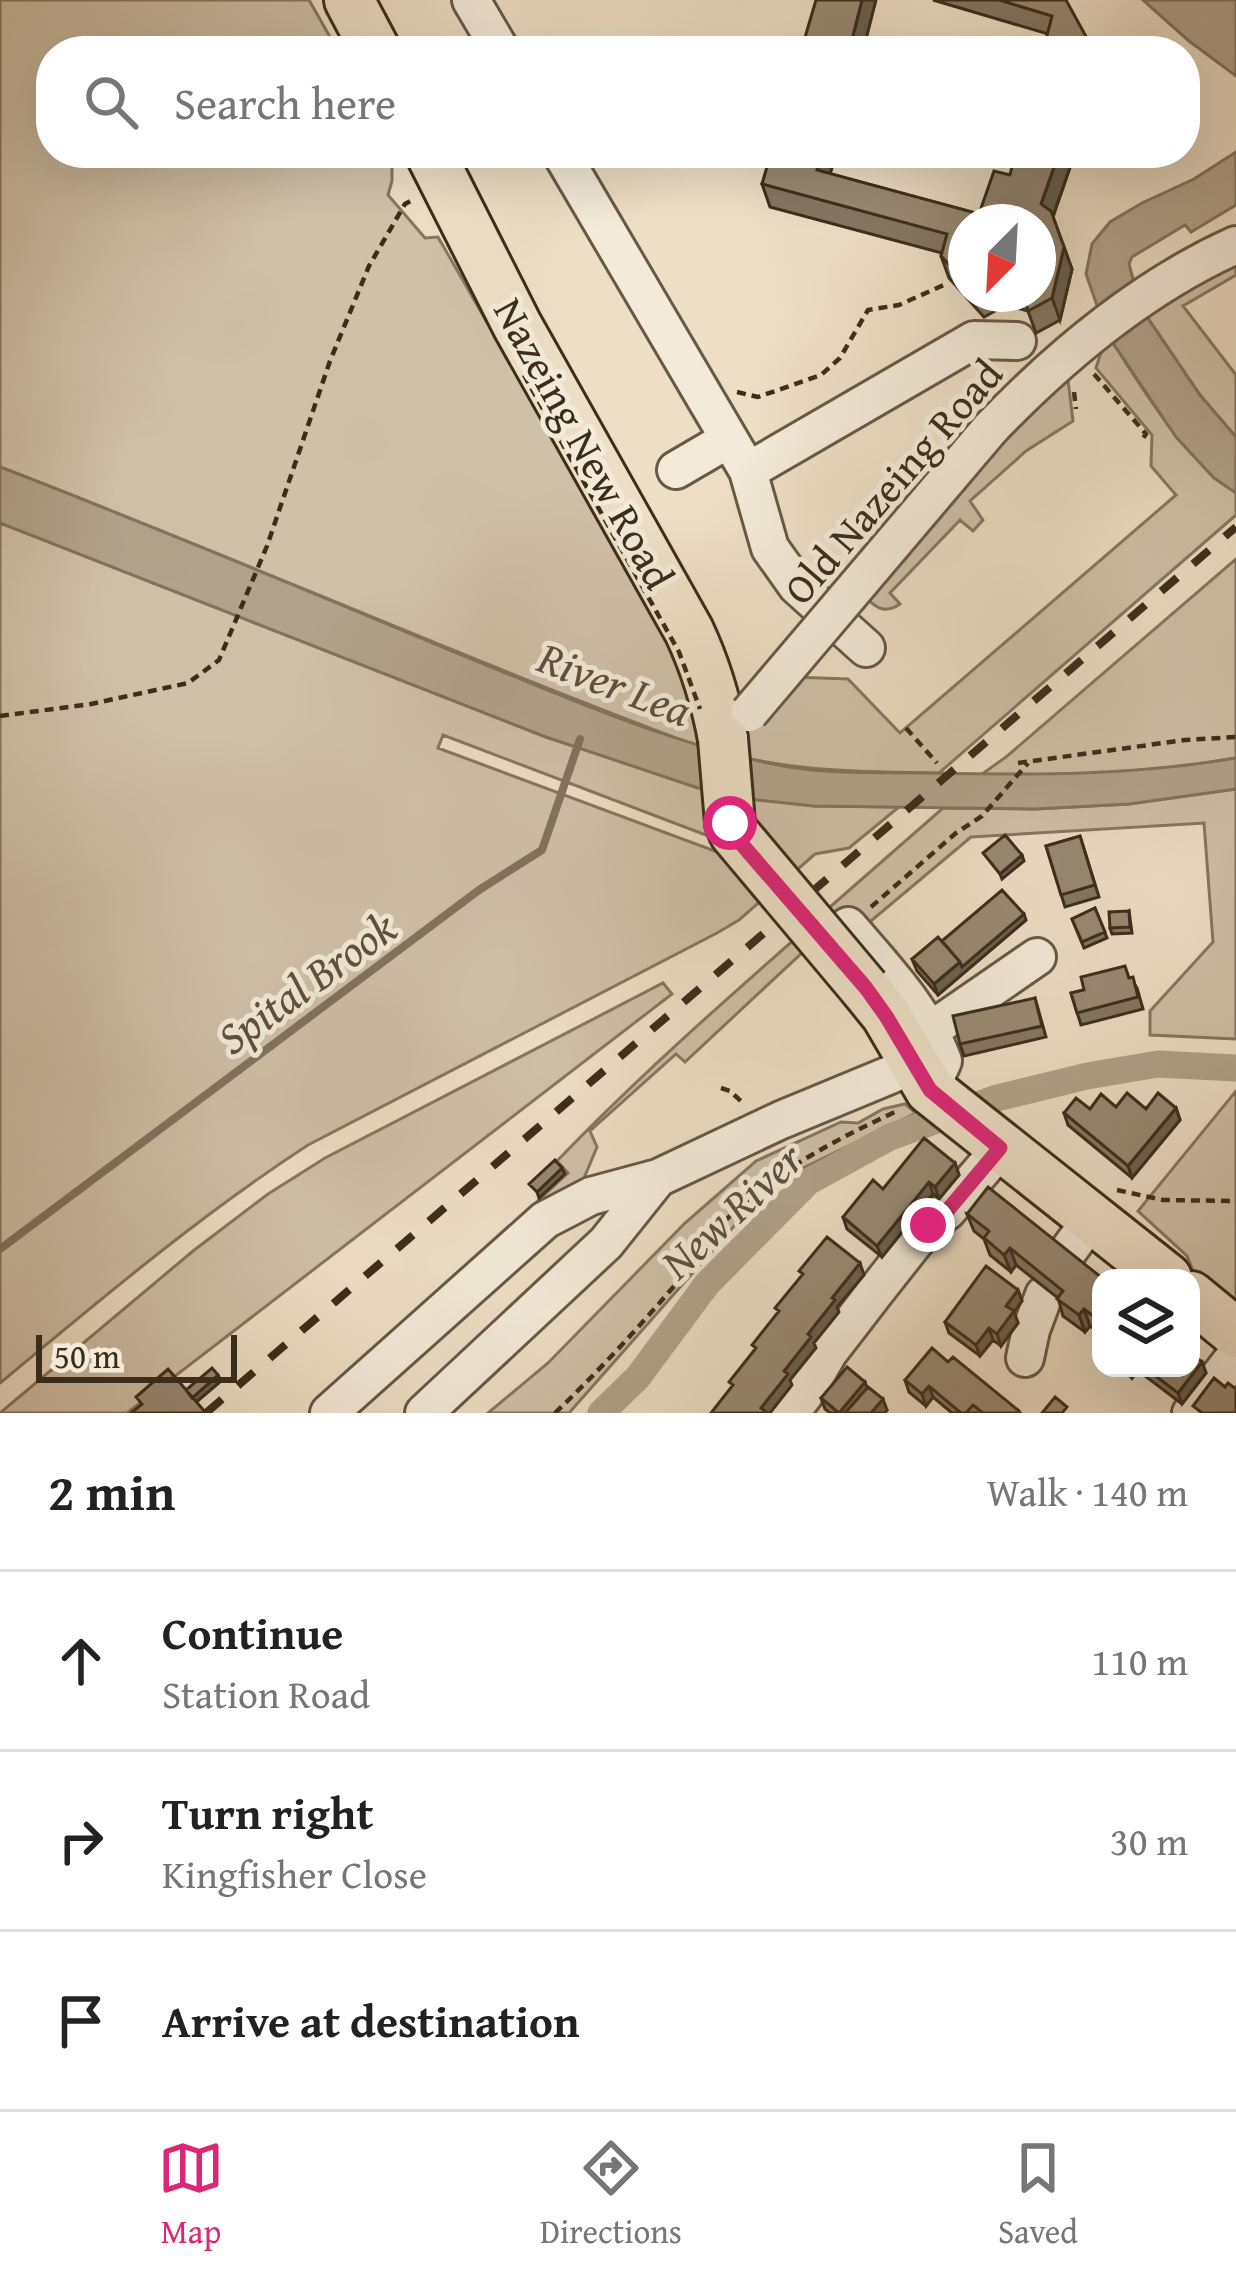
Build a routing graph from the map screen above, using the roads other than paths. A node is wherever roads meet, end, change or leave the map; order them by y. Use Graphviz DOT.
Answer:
graph roads {
  1 [pos="349,0"];
  2 [pos="470,0"];
  3 [pos="368,36"];
  4 [pos="492,36"];
  5 [pos="570,168"];
  6 [pos="438,169"];
  7 [pos="1236,245"];
  8 [pos="1017,341"];
  9 [pos="729,439"];
  10 [pos="676,470"];
  11 [pos="748,471"];
  12 [pos="875,640"];
  13 [pos="725,723"];
  14 [pos="848,926"];
  15 [pos="1037,956"];
  16 [pos="947,1092"];
  17 [pos="658,1178"];
  18 [pos="1155,1269"];
  19 [pos="1044,1295"];
  20 [pos="1200,1303"];
  21 [pos="1236,1333"];
  22 [pos="1236,1355"];
  23 [pos="1025,1358"];
  24 [pos="329,1413"];
  25 [pos="424,1413"];
  26 [pos="790,1413"];
  27 [pos="1191,1413"];
  1 -- 3 [label="main road"];
  2 -- 4 [label="street"];
  5 -- 9 [label="street"];
  6 -- 13 [label="main road, Nazeing New Road"];
  7 -- 13 [label="street, Old Nazeing Road, bridge"];
  8 -- 11 [label="street"];
  9 -- 10 [label="street"];
  9 -- 11 [label="street"];
  11 -- 12 [label="street"];
  13 -- 16 [label="main road, Nazeing New Road, bridge"];
  14 -- 16 [label="street"];
  15 -- 16 [label="street"];
  16 -- 17 [label="street"];
  16 -- 18 [label="main road"];
  16 -- 26 [label="street"];
  17 -- 24 [label="street"];
  17 -- 25 [label="street"];
  19 -- 23 [label="street"];
  20 -- 21 [label="main road"];
  22 -- 27 [label="street"];
}
